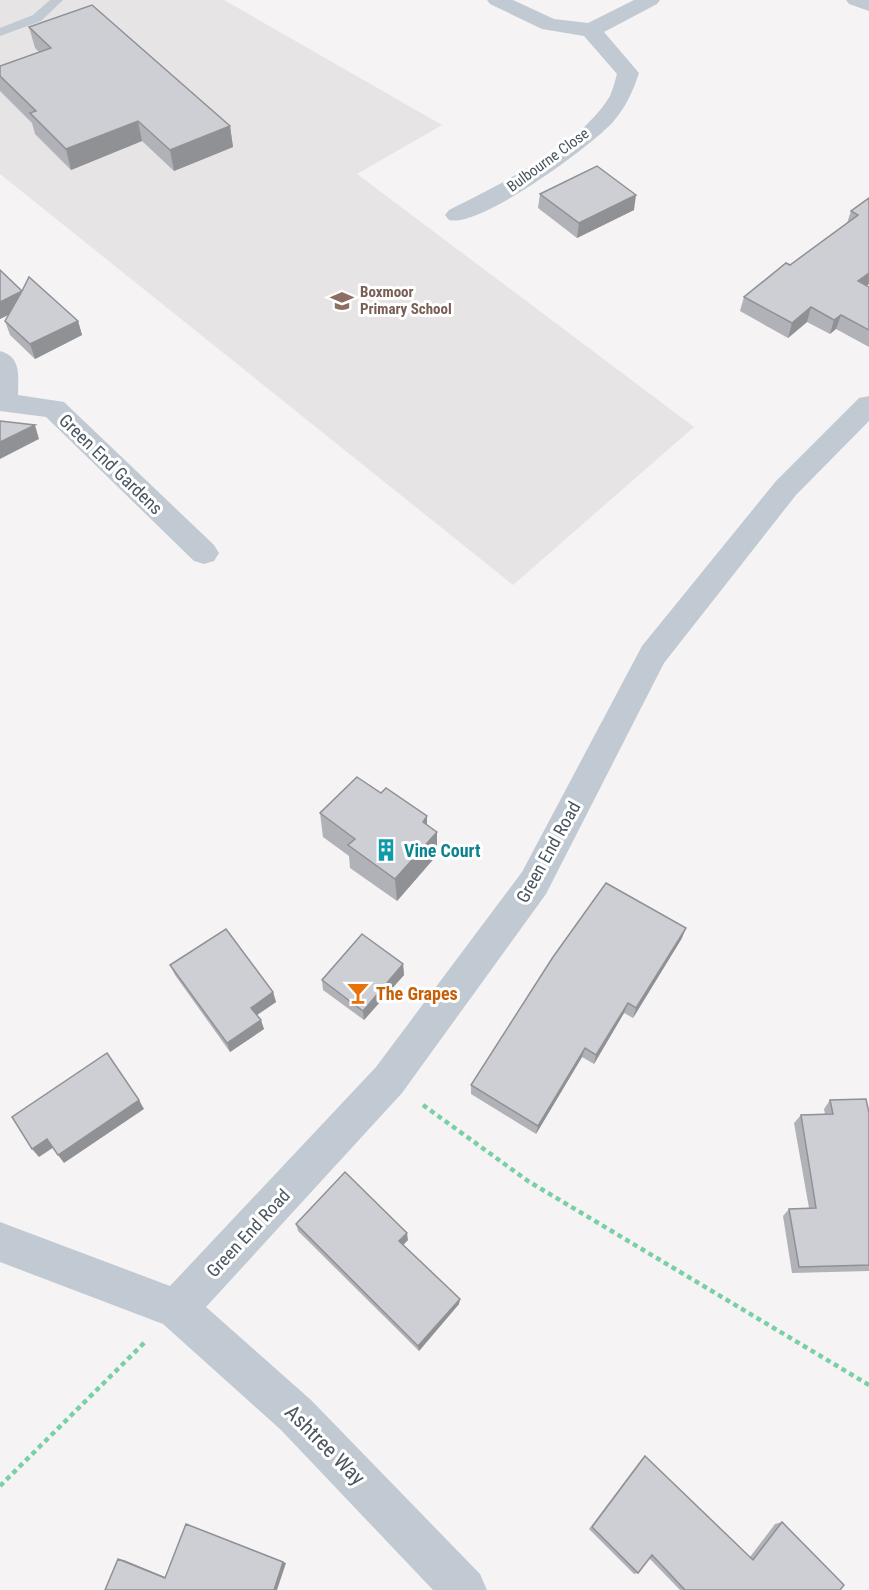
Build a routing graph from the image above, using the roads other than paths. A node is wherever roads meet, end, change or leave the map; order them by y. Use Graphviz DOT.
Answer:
graph roads {
  1 [pos="57,0"];
  2 [pos="497,0"];
  3 [pos="650,0"];
  4 [pos="856,0"];
  5 [pos="869,5"];
  6 [pos="591,30"];
  7 [pos="0,32"];
  8 [pos="457,215"];
  9 [pos="0,360"];
  10 [pos="2,401"];
  11 [pos="869,405"];
  12 [pos="204,554"];
  13 [pos="0,1242"];
  14 [pos="177,1310"];
  15 [pos="464,1590"];
  1 -- 7 [label="lane"];
  2 -- 6 [label="street"];
  3 -- 6 [label="street"];
  4 -- 5 [label="street"];
  6 -- 8 [label="street, Bulbourne Close"];
  9 -- 10 [label="street, Green End Gardens"];
  10 -- 12 [label="street, Green End Gardens"];
  11 -- 14 [label="street, Green End Road"];
  13 -- 14 [label="street"];
  14 -- 15 [label="street, Ashtree Way"];
}
